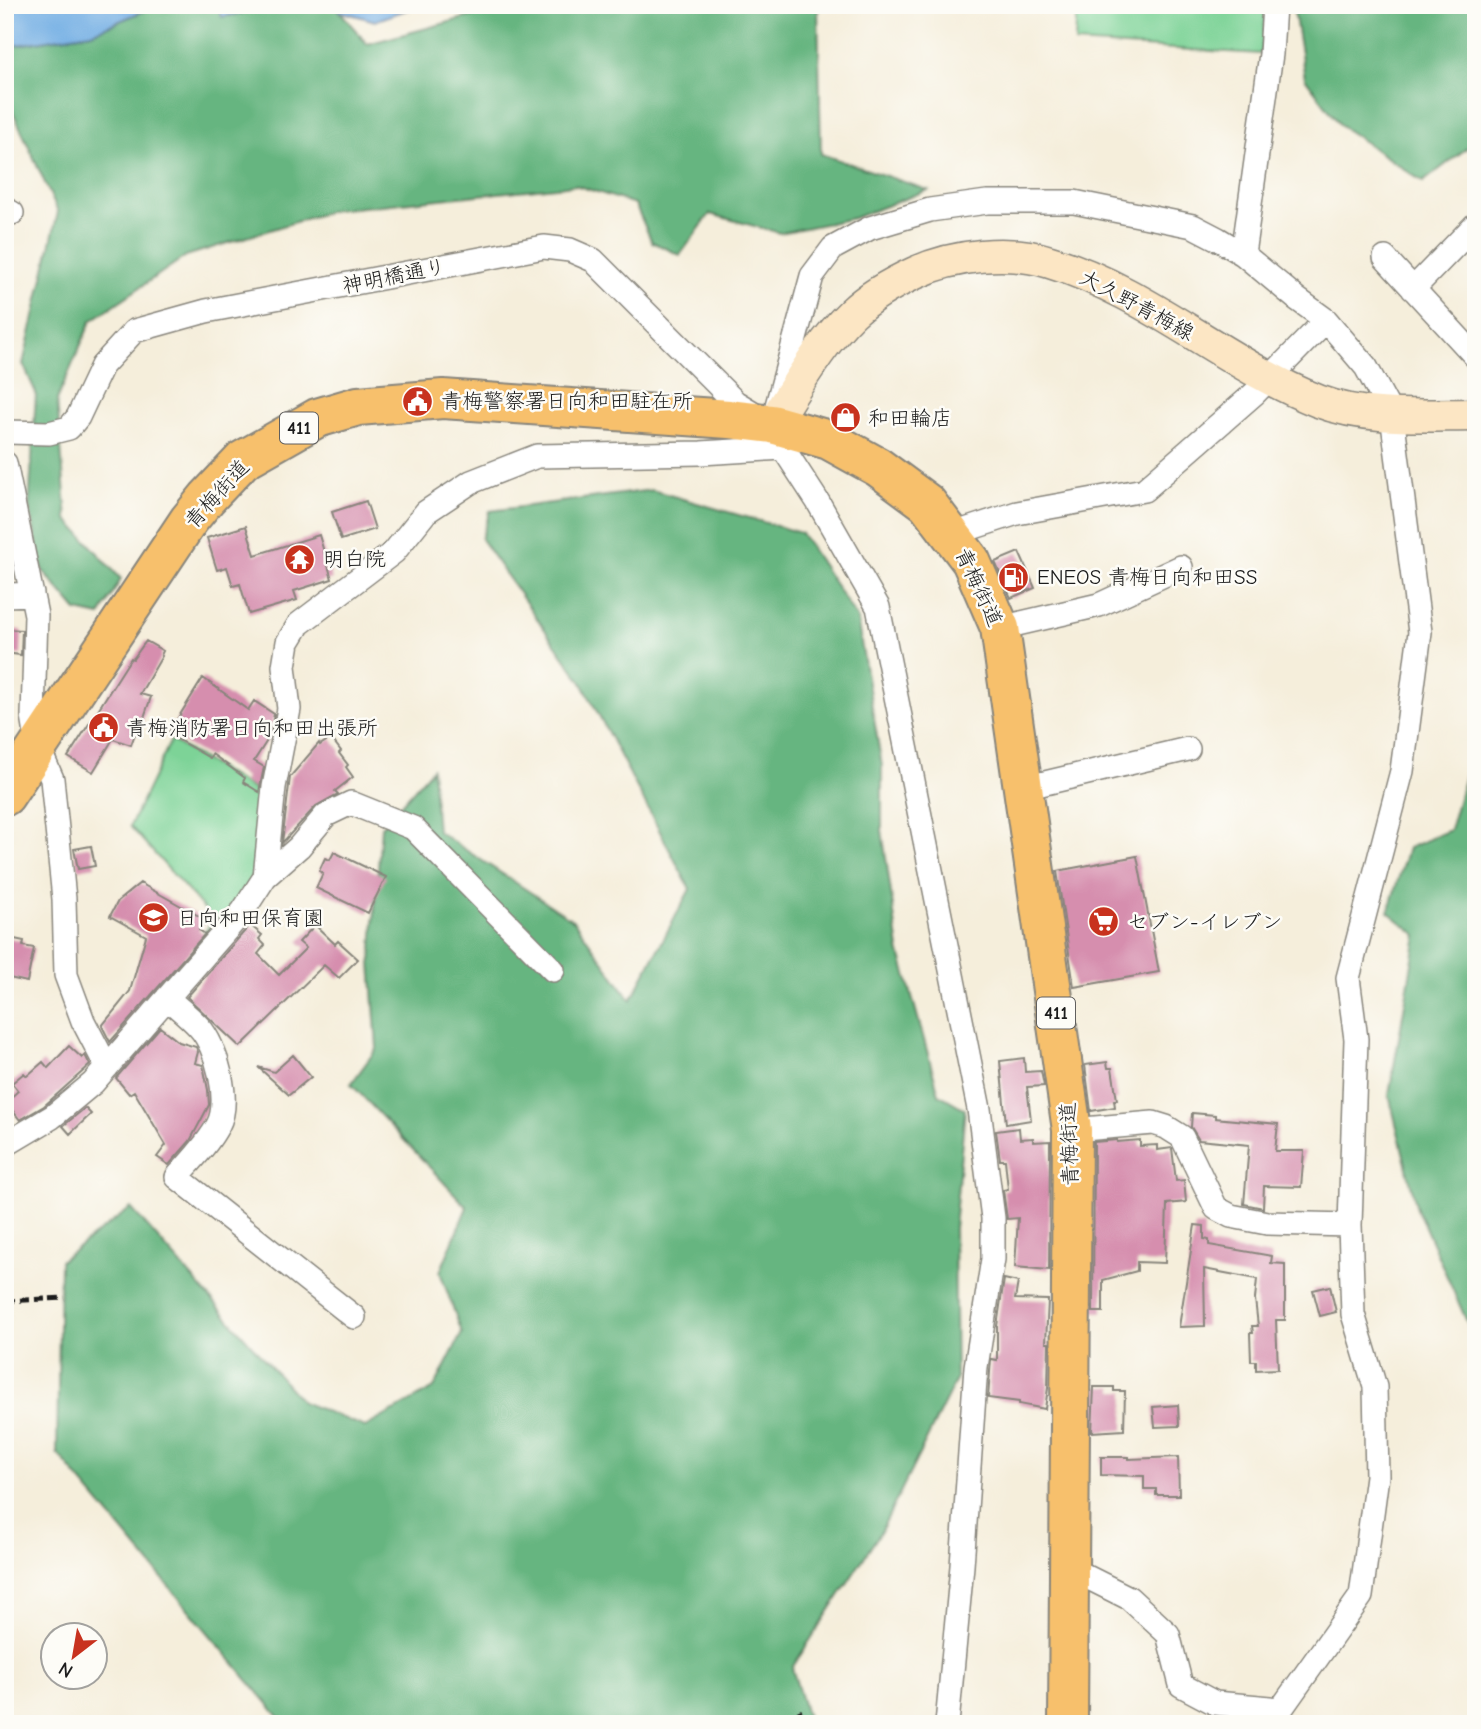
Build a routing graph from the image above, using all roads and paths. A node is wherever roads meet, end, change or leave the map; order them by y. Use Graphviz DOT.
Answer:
graph roads {
  1 [pos="1274,5"];
  2 [pos="1476,224"];
  3 [pos="1243,254"];
  4 [pos="1385,258"];
  5 [pos="1413,289"];
  6 [pos="1326,320"];
  7 [pos="1474,352"];
  8 [pos="1271,377"];
  9 [pos="1392,415"];
  10 [pos="1476,415"];
  11 [pos="5,432"];
  12 [pos="777,436"];
  13 [pos="5,463"];
  14 [pos="953,534"];
  15 [pos="1181,567"];
  16 [pos="32,594"];
  17 [pos="5,595"];
  18 [pos="1000,628"];
  19 [pos="38,747"];
  20 [pos="1188,749"];
  21 [pos="1024,788"];
  22 [pos="5,796"];
  23 [pos="265,877"];
  24 [pos="553,970"];
  25 [pos="167,998"];
  26 [pos="107,1067"];
  27 [pos="1072,1130"];
  28 [pos="5,1145"];
  29 [pos="1350,1225"];
  30 [pos="354,1317"];
  31 [pos="1069,1568"];
  32 [pos="1283,1716"];
  33 [pos="947,1724"];
  34 [pos="1068,1724"];
  1 -- 3 [label="street"];
  2 -- 5 [label="street"];
  3 -- 6 [label="street"];
  3 -- 12 [label="street"];
  4 -- 5 [label="street"];
  5 -- 7 [label="street"];
  6 -- 8 [label="street"];
  6 -- 9 [label="street"];
  8 -- 9 [label="main road, 大久野青梅線"];
  8 -- 12 [label="main road, 大久野青梅線"];
  8 -- 14 [label="street"];
  9 -- 10 [label="main road, 大久野青梅線"];
  9 -- 29 [label="street"];
  11 -- 12 [label="street, 神明橋通り"];
  12 -- 14 [label="highway, 青梅街道 / 411"];
  12 -- 19 [label="highway, 青梅街道 / 411"];
  12 -- 23 [label="street"];
  12 -- 33 [label="street"];
  13 -- 16 [label="street"];
  14 -- 18 [label="highway, 青梅街道 / 411"];
  15 -- 18 [label="street"];
  16 -- 17 [label="street"];
  16 -- 19 [label="street"];
  18 -- 21 [label="highway, 青梅街道 / 411"];
  19 -- 22 [label="highway, 青梅街道 / 411"];
  19 -- 26 [label="street"];
  20 -- 21 [label="street"];
  21 -- 27 [label="highway, 青梅街道 / 411"];
  23 -- 24 [label="street"];
  23 -- 25 [label="street"];
  25 -- 26 [label="street"];
  25 -- 30 [label="street"];
  26 -- 28 [label="street"];
  27 -- 29 [label="street"];
  27 -- 31 [label="highway, 青梅街道 / 411"];
  29 -- 32 [label="street"];
  31 -- 32 [label="street"];
  31 -- 34 [label="highway, 青梅街道 / 411"];
}
